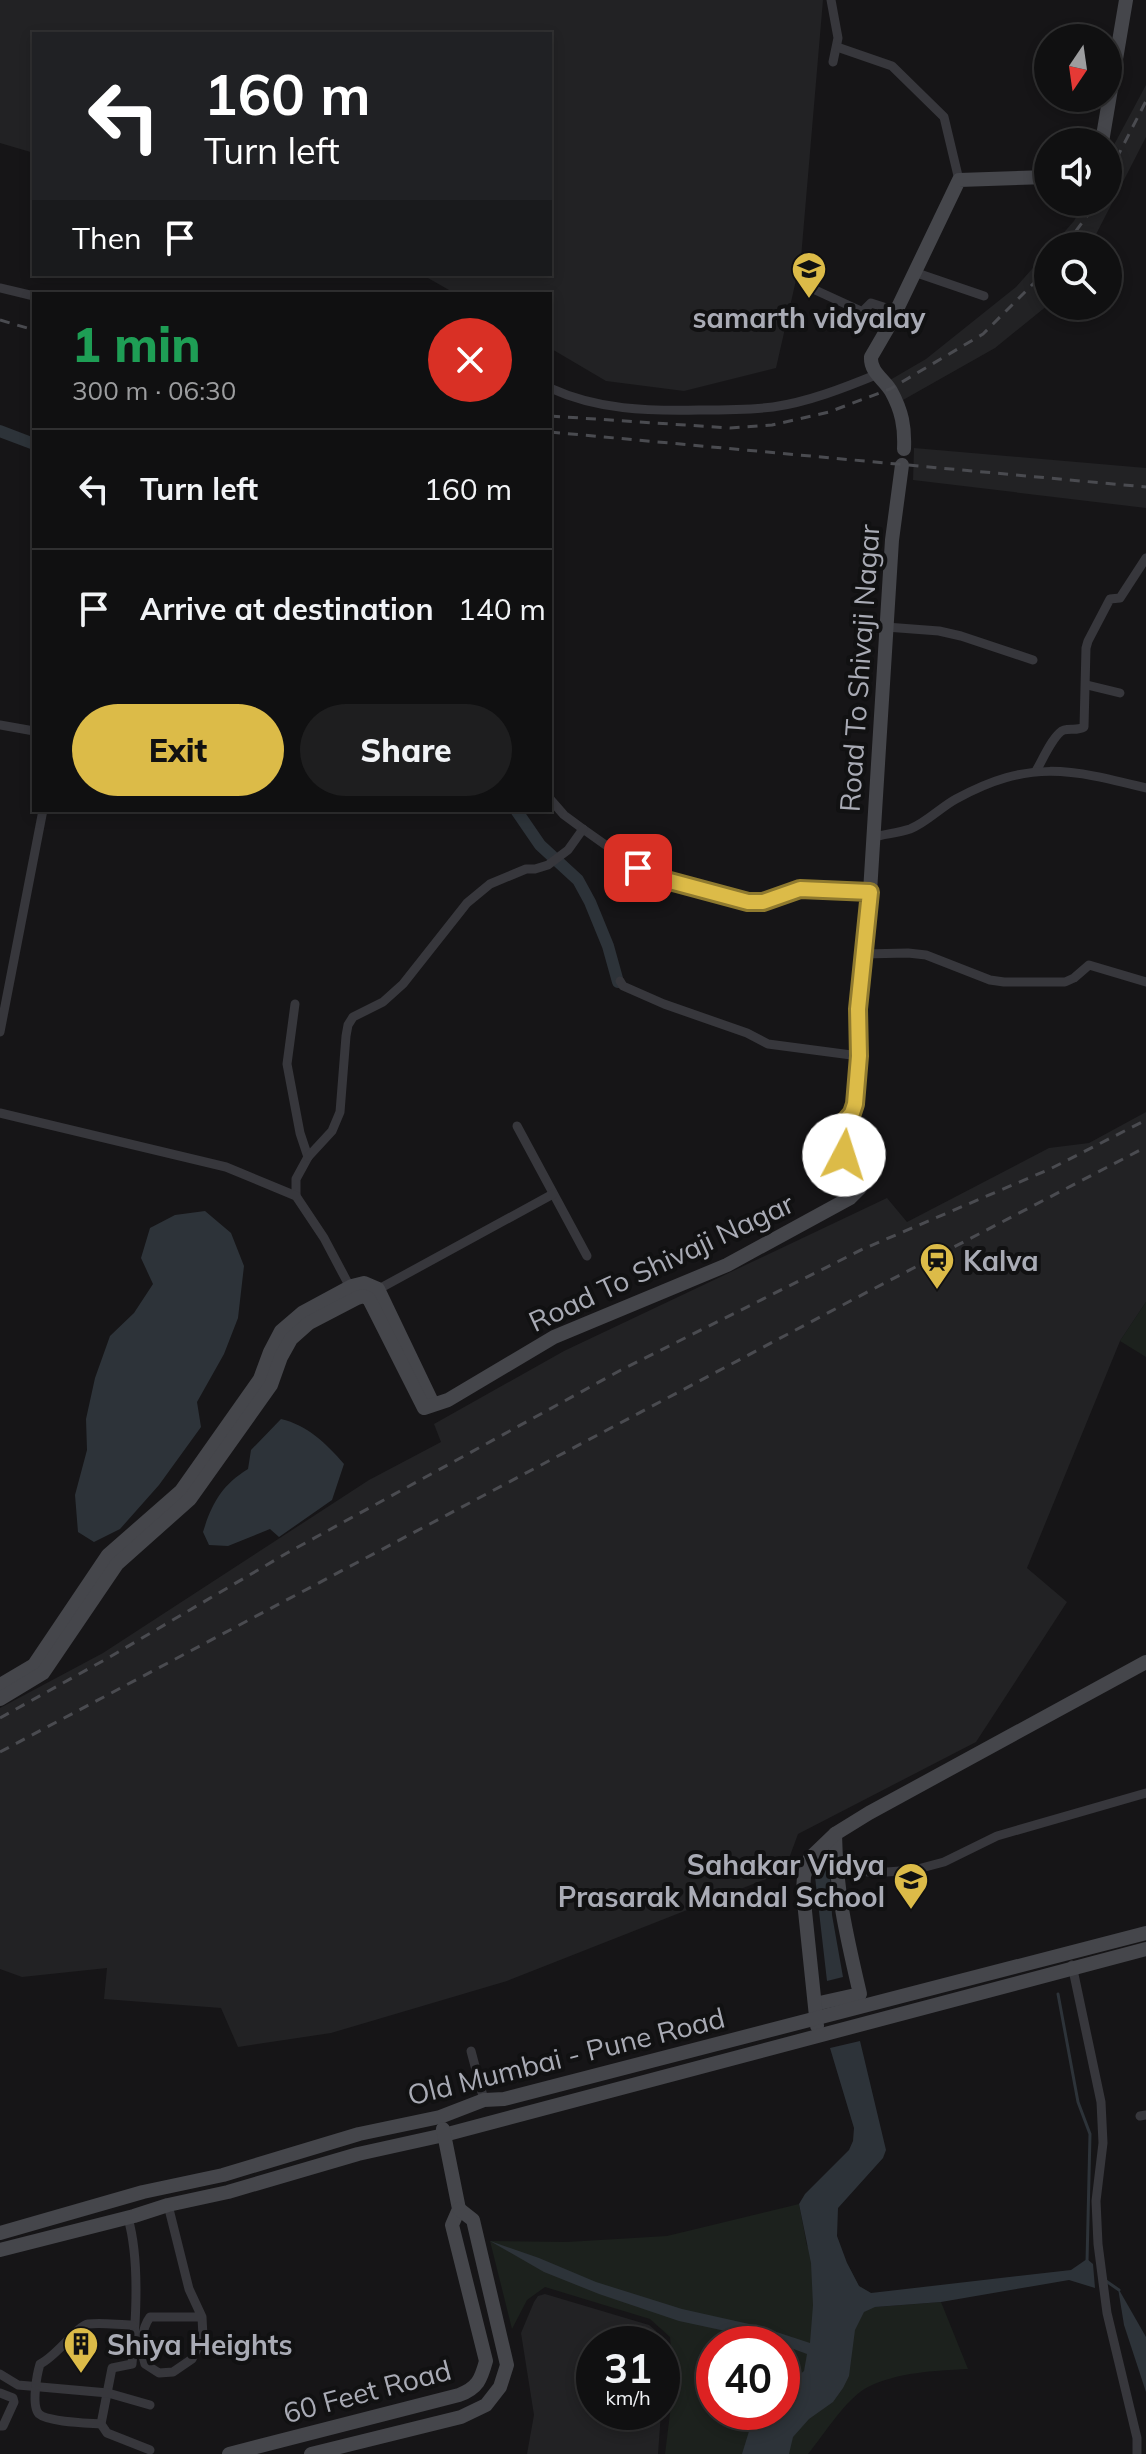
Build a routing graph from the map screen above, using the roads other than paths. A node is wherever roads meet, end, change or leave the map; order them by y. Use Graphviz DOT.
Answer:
graph roads {
  1 [pos="831,0"];
  2 [pos="1126,0"];
  3 [pos="837,47"];
  4 [pos="833,62"];
  5 [pos="1104,128"];
  6 [pos="1034,177"];
  7 [pos="959,180"];
  8 [pos="914,272"];
  9 [pos="0,288"];
  10 [pos="813,289"];
  11 [pos="32,296"];
  12 [pos="984,296"];
  13 [pos="896,311"];
  14 [pos="878,374"];
  15 [pos="552,389"];
  16 [pos="904,449"];
  17 [pos="902,465"];
  18 [pos="1146,558"];
  19 [pos="886,627"];
  20 [pos="1033,660"];
  21 [pos="1087,685"];
  22 [pos="1120,693"];
  23 [pos="0,725"];
  24 [pos="32,731"];
  25 [pos="1036,771"];
  26 [pos="1146,788"];
  27 [pos="552,801"];
  28 [pos="43,812"];
  29 [pos="583,829"];
  30 [pos="874,837"];
  31 [pos="870,892"];
  32 [pos="863,954"];
  33 [pos="620,981"];
  34 [pos="1146,982"];
  35 [pos="295,1004"];
  36 [pos="1,1014"];
  37 [pos="0,1032"];
  38 [pos="859,1056"];
  39 [pos="0,1113"];
  40 [pos="517,1126"];
  41 [pos="308,1157"];
  42 [pos="553,1194"];
  43 [pos="296,1196"];
  44 [pos="587,1256"];
  45 [pos="363,1293"];
  46 [pos="51,1651"];
  47 [pos="1146,1662"];
  48 [pos="0,1685"];
  49 [pos="0,1699"];
  50 [pos="1146,1793"];
  51 [pos="835,1834"];
  52 [pos="835,1865"];
  53 [pos="1146,1933"];
  54 [pos="1146,1949"];
  55 [pos="1070,1954"];
  56 [pos="1074,1970"];
  57 [pos="860,1994"];
  58 [pos="878,2003"];
  59 [pos="815,2004"];
  60 [pos="815,2020"];
  61 [pos="819,2035"];
  62 [pos="471,2051"];
  63 [pos="484,2100"];
  64 [pos="440,2117"];
  65 [pos="444,2135"];
  66 [pos="223,2175"];
  67 [pos="228,2192"];
  68 [pos="168,2205"];
  69 [pos="459,2209"];
  70 [pos="128,2218"];
  71 [pos="0,2233"];
  72 [pos="0,2250"];
  73 [pos="202,2317"];
  74 [pos="133,2325"];
  75 [pos="0,2374"];
  76 [pos="37,2387"];
  77 [pos="0,2393"];
  78 [pos="108,2393"];
  79 [pos="464,2393"];
  80 [pos="150,2405"];
  81 [pos="470,2413"];
  82 [pos="101,2424"];
  83 [pos="0,2426"];
  84 [pos="150,2450"];
  85 [pos="229,2454"];
  86 [pos="311,2454"];
  87 [pos="1137,2454"];
  1 -- 3 [label="street"];
  2 -- 5 [label="street"];
  3 -- 4 [label="street"];
  3 -- 7 [label="street"];
  6 -- 7 [label="street"];
  7 -- 8 [label="street"];
  8 -- 12 [label="street"];
  8 -- 13 [label="street"];
  9 -- 11 [label="street"];
  10 -- 13 [label="street"];
  13 -- 14 [label="street"];
  14 -- 15 [label="street"];
  14 -- 16 [label="street"];
  17 -- 19 [label="street, Road To Shivaji Nagar"];
  18 -- 21 [label="street"];
  19 -- 20 [label="street"];
  19 -- 30 [label="street, Road To Shivaji Nagar"];
  21 -- 22 [label="street"];
  21 -- 25 [label="street"];
  23 -- 24 [label="street"];
  25 -- 26 [label="street"];
  25 -- 30 [label="street"];
  27 -- 29 [label="street"];
  28 -- 36 [label="street"];
  29 -- 31 [label="street"];
  29 -- 41 [label="street"];
  30 -- 31 [label="street, Road To Shivaji Nagar"];
  31 -- 32 [label="street, Road To Shivaji Nagar"];
  32 -- 34 [label="street"];
  32 -- 38 [label="street, Road To Shivaji Nagar"];
  33 -- 38 [label="street"];
  35 -- 41 [label="street"];
  36 -- 37 [label="street"];
  38 -- 45 [label="street, Road To Shivaji Nagar"];
  39 -- 43 [label="street"];
  40 -- 42 [label="street"];
  41 -- 43 [label="street"];
  42 -- 44 [label="street"];
  42 -- 45 [label="street"];
  43 -- 45 [label="street"];
  45 -- 46 [label="street"];
  46 -- 48 [label="street"];
  46 -- 49 [label="street"];
  47 -- 51 [label="street"];
  50 -- 52 [label="street"];
  51 -- 52 [label="street"];
  51 -- 59 [label="street"];
  52 -- 57 [label="street"];
  53 -- 55 [label="street, Old Mumbai - Pune Road"];
  54 -- 56 [label="street, Old Mumbai - Pune Road"];
  55 -- 56 [label="street"];
  55 -- 58 [label="street, Old Mumbai - Pune Road"];
  56 -- 61 [label="street, Old Mumbai - Pune Road"];
  56 -- 87 [label="street"];
  57 -- 58 [label="street"];
  57 -- 59 [label="street"];
  58 -- 60 [label="street, Old Mumbai - Pune Road"];
  59 -- 60 [label="street"];
  60 -- 61 [label="street"];
  60 -- 63 [label="street, Old Mumbai - Pune Road"];
  61 -- 65 [label="street, Old Mumbai - Pune Road"];
  62 -- 63 [label="street"];
  63 -- 64 [label="street, Old Mumbai - Pune Road"];
  64 -- 65 [label="street, 60 Feet Road"];
  64 -- 66 [label="street, Old Mumbai - Pune Road"];
  65 -- 67 [label="street, Old Mumbai - Pune Road"];
  65 -- 69 [label="street, 60 Feet Road"];
  66 -- 67 [label="street"];
  66 -- 71 [label="street, Old Mumbai - Pune Road"];
  67 -- 68 [label="street, Old Mumbai - Pune Road"];
  68 -- 70 [label="street, Old Mumbai - Pune Road"];
  68 -- 73 [label="street"];
  69 -- 79 [label="street, 60 Feet Road"];
  69 -- 81 [label="street, 60 Feet Road"];
  70 -- 72 [label="street, Old Mumbai - Pune Road"];
  70 -- 74 [label="street"];
  73 -- 73 [label="street"];
  74 -- 76 [label="street"];
  74 -- 78 [label="street"];
  75 -- 76 [label="street"];
  76 -- 78 [label="street"];
  76 -- 82 [label="street"];
  77 -- 83 [label="street"];
  78 -- 80 [label="street"];
  78 -- 82 [label="street"];
  79 -- 81 [label="street"];
  79 -- 85 [label="street, 60 Feet Road"];
  81 -- 86 [label="street, 60 Feet Road"];
  82 -- 84 [label="street"];
}
